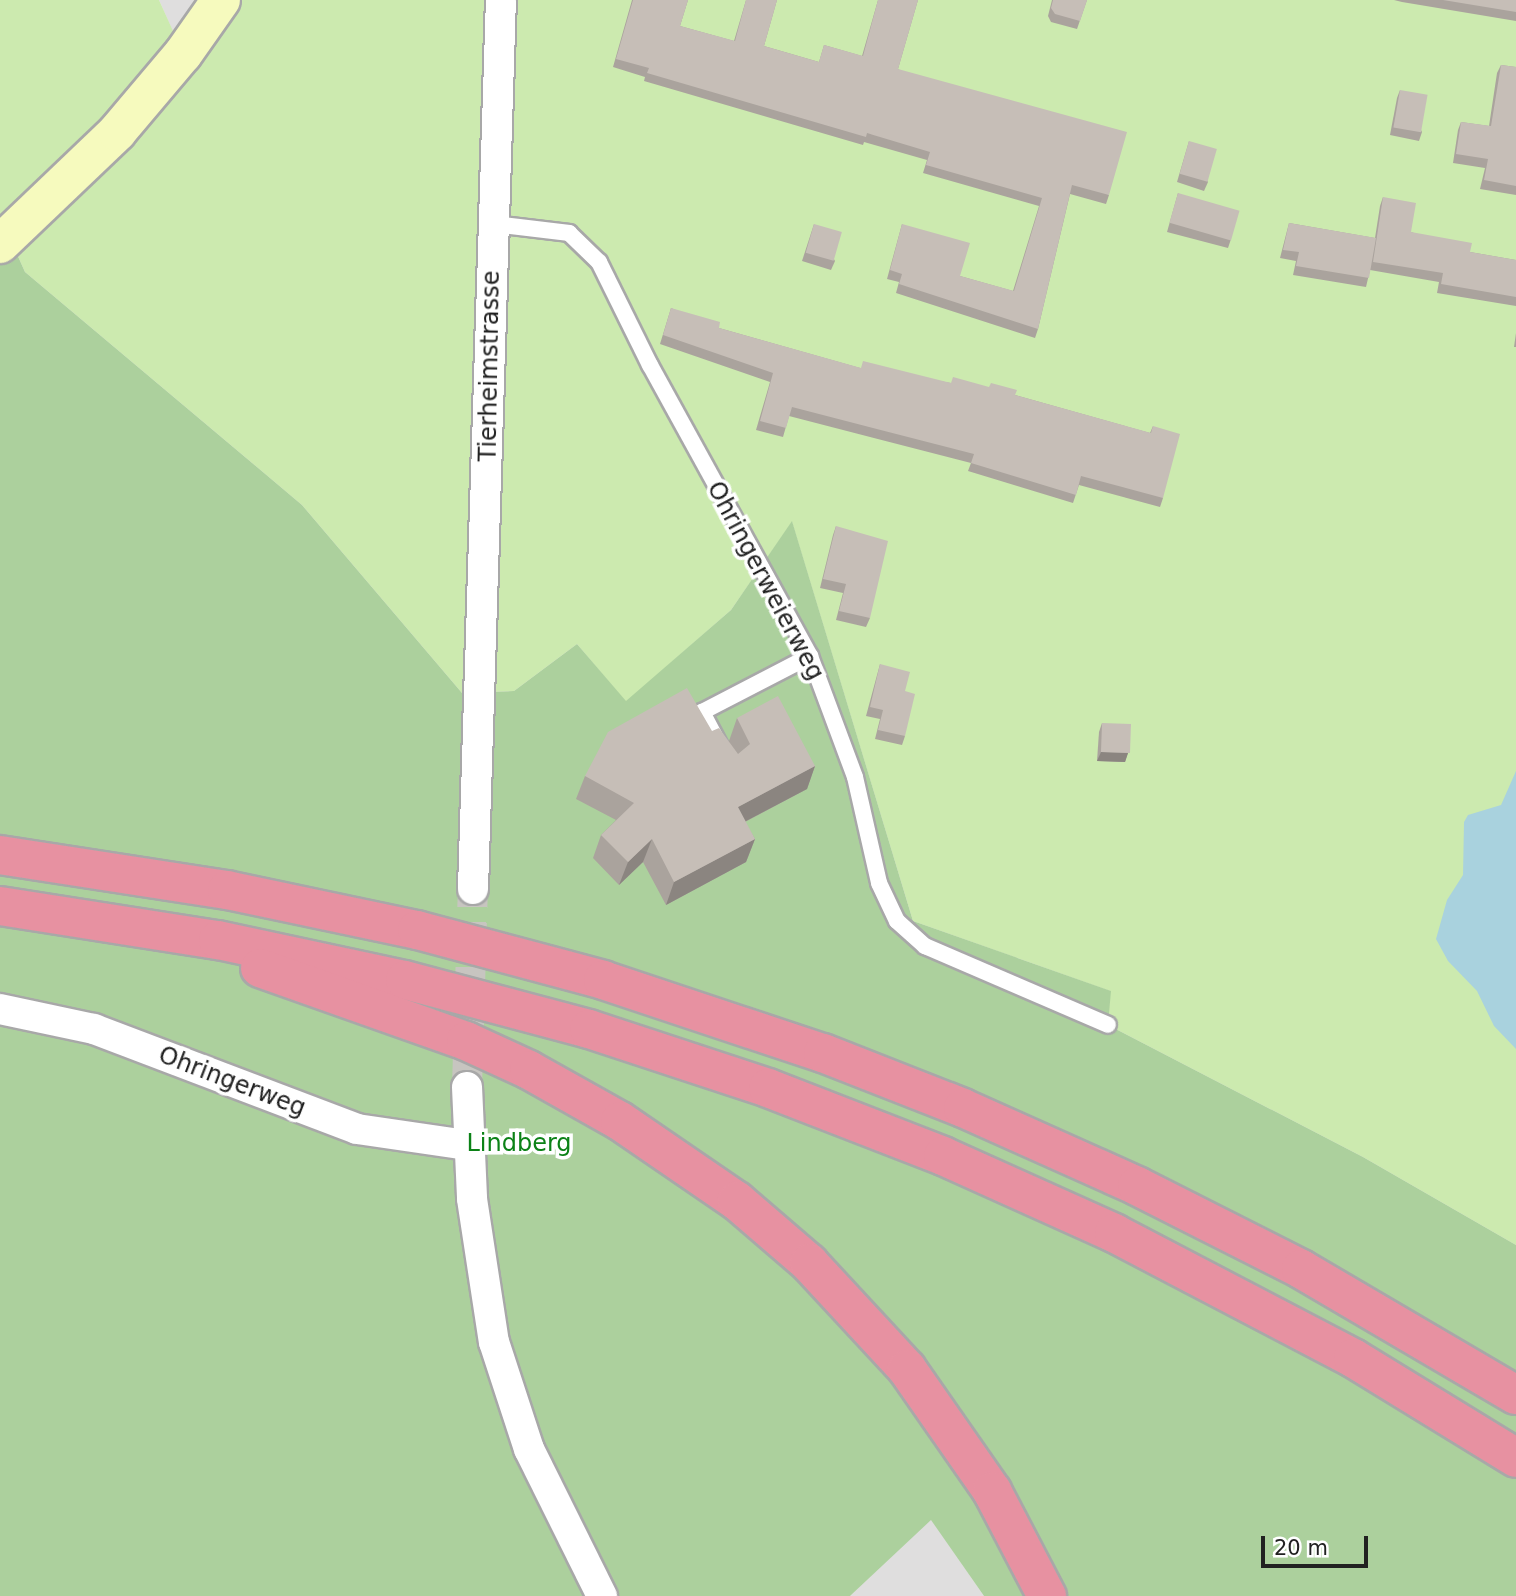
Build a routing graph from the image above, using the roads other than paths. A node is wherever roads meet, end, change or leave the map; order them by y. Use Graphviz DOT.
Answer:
graph roads {
  1 [pos="221,0"];
  2 [pos="501,0"];
  3 [pos="494,224"];
  4 [pos="0,244"];
  5 [pos="810,656"];
  6 [pos="731,767"];
  7 [pos="0,855"];
  8 [pos="473,889"];
  9 [pos="0,906"];
  10 [pos="149,928"];
  11 [pos="0,1009"];
  12 [pos="1108,1025"];
  13 [pos="467,1087"];
  14 [pos="467,1145"];
  15 [pos="1516,1395"];
  16 [pos="1516,1458"];
  17 [pos="602,1596"];
  18 [pos="1047,1596"];
  1 -- 4 [label="main road"];
  2 -- 3 [label="street, Tierheimstrasse"];
  3 -- 5 [label="lane, Ohringerweierweg"];
  3 -- 8 [label="street, Tierheimstrasse"];
  5 -- 6 [label="lane"];
  5 -- 12 [label="lane, Ohringerweierweg"];
  7 -- 15 [label="highway"];
  9 -- 10 [label="highway"];
  10 -- 16 [label="highway"];
  10 -- 18 [label="highway"];
  11 -- 14 [label="street, Ohringerweg"];
  13 -- 14 [label="street"];
  14 -- 17 [label="street"];
}
